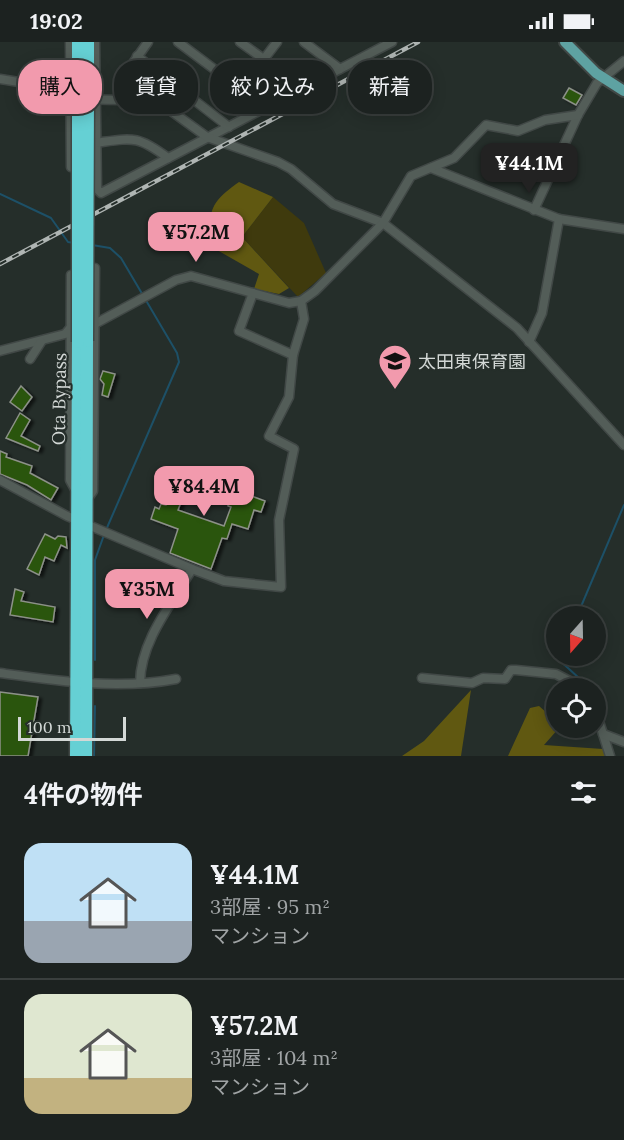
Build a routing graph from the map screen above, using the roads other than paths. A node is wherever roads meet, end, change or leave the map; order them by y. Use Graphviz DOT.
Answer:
graph roads {
  1 [pos="70,42"];
  2 [pos="78,42"];
  3 [pos="88,42"];
  4 [pos="95,42"];
  5 [pos="148,42"];
  6 [pos="178,42"];
  7 [pos="240,42"];
  8 [pos="277,42"];
  9 [pos="304,42"];
  10 [pos="392,42"];
  11 [pos="565,42"];
  12 [pos="189,45"];
  13 [pos="377,45"];
  14 [pos="137,56"];
  15 [pos="264,59"];
  16 [pos="74,60"];
  17 [pos="80,60"];
  18 [pos="86,60"];
  19 [pos="91,60"];
  20 [pos="134,60"];
  21 [pos="624,61"];
  22 [pos="210,62"];
  23 [pos="340,69"];
  24 [pos="336,71"];
  25 [pos="602,77"];
  26 [pos="0,79"];
  27 [pos="18,82"];
  28 [pos="624,91"];
  29 [pos="80,114"];
  30 [pos="82,114"];
  31 [pos="87,114"];
  32 [pos="175,114"];
  33 [pos="254,114"];
  34 [pos="578,115"];
  35 [pos="229,127"];
  36 [pos="207,137"];
  37 [pos="95,143"];
  38 [pos="168,158"];
  39 [pos="70,167"];
  40 [pos="431,168"];
  41 [pos="534,210"];
  42 [pos="559,219"];
  43 [pos="383,223"];
  44 [pos="624,229"];
  45 [pos="95,268"];
  46 [pos="71,275"];
  47 [pos="253,293"];
  48 [pos="301,301"];
  49 [pos="94,325"];
  50 [pos="74,335"];
  51 [pos="41,342"];
  52 [pos="530,342"];
  53 [pos="0,351"];
  54 [pos="293,355"];
  55 [pos="30,359"];
  56 [pos="624,445"];
  57 [pos="0,480"];
  58 [pos="86,501"];
  59 [pos="81,522"];
  60 [pos="192,568"];
  61 [pos="0,673"];
  62 [pos="422,678"];
  63 [pos="564,678"];
  64 [pos="176,679"];
  65 [pos="81,682"];
  66 [pos="140,683"];
  67 [pos="606,735"];
  68 [pos="604,738"];
  69 [pos="624,742"];
  70 [pos="76,756"];
  71 [pos="86,756"];
  72 [pos="610,756"];
  1 -- 16 [label="street"];
  2 -- 17 [label="highway, Ota Bypass"];
  3 -- 18 [label="highway, Ota Bypass"];
  4 -- 19 [label="street"];
  5 -- 14 [label="street"];
  6 -- 12 [label="street"];
  7 -- 15 [label="street"];
  8 -- 15 [label="street"];
  9 -- 23 [label="street"];
  10 -- 13 [label="street"];
  11 -- 25 [label="main road"];
  12 -- 22 [label="street"];
  13 -- 23 [label="street"];
  14 -- 20 [label="street"];
  14 -- 35 [label="street"];
  21 -- 25 [label="street"];
  23 -- 24 [label="street"];
  25 -- 28 [label="main road"];
  25 -- 34 [label="street"];
  26 -- 27 [label="street"];
  29 -- 39 [label="street"];
  30 -- 50 [label="highway, Ota Bypass, bridge"];
  31 -- 37 [label="street"];
  32 -- 36 [label="street"];
  33 -- 35 [label="street"];
  34 -- 40 [label="street"];
  34 -- 41 [label="street"];
  35 -- 36 [label="street"];
  36 -- 38 [label="street"];
  36 -- 43 [label="street"];
  37 -- 38 [label="street"];
  37 -- 38 [label="street"];
  40 -- 41 [label="street"];
  40 -- 43 [label="street"];
  41 -- 42 [label="street"];
  42 -- 44 [label="street"];
  42 -- 52 [label="street"];
  43 -- 48 [label="street"];
  43 -- 52 [label="street"];
  45 -- 49 [label="street"];
  46 -- 50 [label="street"];
  47 -- 48 [label="street"];
  47 -- 49 [label="street"];
  47 -- 54 [label="street"];
  48 -- 54 [label="street"];
  49 -- 50 [label="street"];
  49 -- 58 [label="street"];
  50 -- 51 [label="street"];
  50 -- 58 [label="highway, Ota Bypass"];
  50 -- 59 [label="highway, Ota Bypass"];
  51 -- 53 [label="street"];
  51 -- 55 [label="street"];
  52 -- 56 [label="street"];
  54 -- 60 [label="street"];
  57 -- 59 [label="street"];
  58 -- 59 [label="highway, Ota Bypass"];
  59 -- 60 [label="street"];
  59 -- 65 [label="highway, Ota Bypass"];
  60 -- 66 [label="street"];
  61 -- 65 [label="street"];
  62 -- 63 [label="street"];
  64 -- 66 [label="street"];
  65 -- 66 [label="street"];
  65 -- 70 [label="highway, Ota Bypass"];
  65 -- 71 [label="highway, Ota Bypass"];
  67 -- 69 [label="street"];
  68 -- 72 [label="street"];
}
